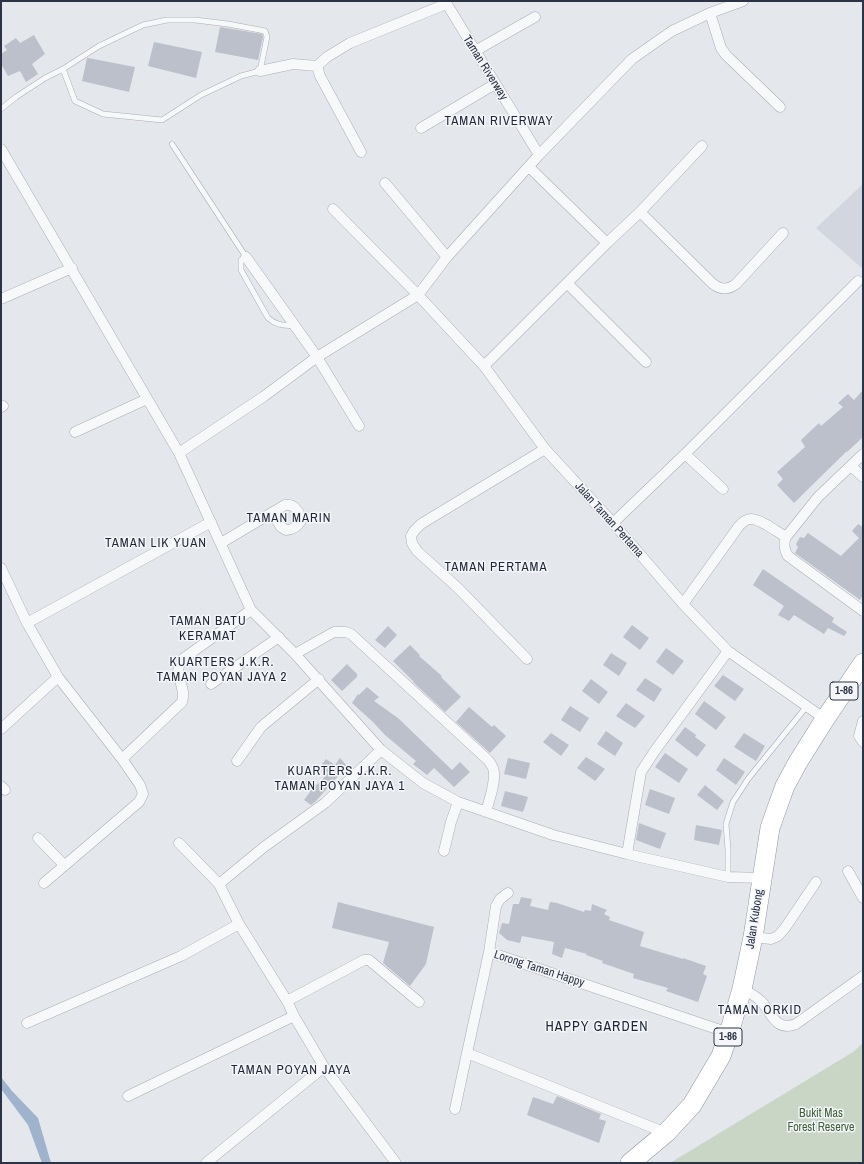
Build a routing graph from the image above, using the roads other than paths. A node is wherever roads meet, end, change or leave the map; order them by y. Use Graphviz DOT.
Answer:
graph roads {
  1 [pos="742,1"];
  2 [pos="446,2"];
  3 [pos="729,3"];
  4 [pos="710,13"];
  5 [pos="535,17"];
  6 [pos="475,51"];
  7 [pos="317,66"];
  8 [pos="63,69"];
  9 [pos="260,71"];
  10 [pos="495,84"];
  11 [pos="780,107"];
  12 [pos="1,109"];
  13 [pos="421,128"];
  14 [pos="172,144"];
  15 [pos="702,146"];
  16 [pos="1,149"];
  17 [pos="361,152"];
  18 [pos="539,155"];
  19 [pos="529,167"];
  20 [pos="385,183"];
  21 [pos="333,209"];
  22 [pos="640,212"];
  23 [pos="783,233"];
  24 [pos="606,243"];
  25 [pos="246,256"];
  26 [pos="447,257"];
  27 [pos="68,270"];
  28 [pos="858,281"];
  29 [pos="567,283"];
  30 [pos="418,295"];
  31 [pos="1,299"];
  32 [pos="296,326"];
  33 [pos="318,357"];
  34 [pos="646,362"];
  35 [pos="484,366"];
  36 [pos="143,401"];
  37 [pos="360,426"];
  38 [pos="75,432"];
  39 [pos="545,449"];
  40 [pos="179,453"];
  41 [pos="685,454"];
  42 [pos="863,454"];
  43 [pos="851,466"];
  44 [pos="863,477"];
  45 [pos="723,489"];
  46 [pos="272,513"];
  47 [pos="211,522"];
  48 [pos="613,523"];
  49 [pos="786,537"];
  50 [pos="221,544"];
  51 [pos="1,568"];
  52 [pos="683,604"];
  53 [pos="251,610"];
  54 [pos="863,611"];
  55 [pos="27,623"];
  56 [pos="279,637"];
  57 [pos="728,651"];
  58 [pos="295,654"];
  59 [pos="527,659"];
  60 [pos="863,663"];
  61 [pos="58,677"];
  62 [pos="319,679"];
  63 [pos="211,684"];
  64 [pos="807,706"];
  65 [pos="825,719"];
  66 [pos="863,721"];
  67 [pos="1,729"];
  68 [pos="863,742"];
  69 [pos="382,750"];
  70 [pos="122,759"];
  71 [pos="237,762"];
  72 [pos="458,802"];
  73 [pos="486,812"];
  74 [pos="38,838"];
  75 [pos="179,843"];
  76 [pos="444,851"];
  77 [pos="627,854"];
  78 [pos="64,865"];
  79 [pos="848,871"];
  80 [pos="728,877"];
  81 [pos="762,878"];
  82 [pos="816,882"];
  83 [pos="44,883"];
  84 [pos="219,884"];
  85 [pos="508,892"];
  86 [pos="863,898"];
  87 [pos="239,924"];
  88 [pos="753,937"];
  89 [pos="489,952"];
  90 [pos="863,976"];
  91 [pos="742,989"];
  92 [pos="286,1001"];
  93 [pos="420,1002"];
  94 [pos="294,1016"];
  95 [pos="27,1023"];
  96 [pos="729,1033"];
  97 [pos="467,1053"];
  98 [pos="324,1067"];
  99 [pos="128,1096"];
  100 [pos="455,1109"];
  101 [pos="666,1133"];
  102 [pos="206,1163"];
  103 [pos="396,1163"];
  104 [pos="630,1163"];
  1 -- 3 [label="street"];
  2 -- 6 [label="street, Taman Riverway"];
  2 -- 7 [label="street"];
  3 -- 4 [label="street"];
  4 -- 11 [label="street"];
  4 -- 18 [label="street"];
  5 -- 6 [label="street"];
  6 -- 10 [label="street, Taman Riverway"];
  7 -- 9 [label="street"];
  7 -- 17 [label="street"];
  8 -- 9 [label="lane"];
  8 -- 9 [label="lane"];
  8 -- 12 [label="lane"];
  10 -- 13 [label="street"];
  10 -- 18 [label="street, Taman Riverway"];
  14 -- 25 [label="lane"];
  15 -- 22 [label="street"];
  16 -- 27 [label="street"];
  18 -- 19 [label="street"];
  19 -- 24 [label="street"];
  19 -- 26 [label="street"];
  20 -- 26 [label="street"];
  21 -- 30 [label="street, Jalan Taman Pertama"];
  22 -- 23 [label="street"];
  22 -- 24 [label="street"];
  24 -- 29 [label="street"];
  25 -- 32 [label="street"];
  25 -- 32 [label="lane"];
  26 -- 30 [label="street"];
  27 -- 31 [label="street"];
  27 -- 36 [label="street"];
  28 -- 41 [label="street"];
  29 -- 34 [label="street"];
  29 -- 35 [label="street"];
  30 -- 33 [label="street"];
  30 -- 35 [label="street, Jalan Taman Pertama"];
  32 -- 33 [label="street"];
  33 -- 37 [label="street"];
  33 -- 40 [label="street"];
  35 -- 39 [label="street, Jalan Taman Pertama"];
  36 -- 38 [label="street"];
  36 -- 40 [label="street"];
  39 -- 48 [label="street, Jalan Taman Pertama"];
  39 -- 59 [label="street"];
  40 -- 47 [label="street"];
  41 -- 45 [label="street"];
  41 -- 48 [label="street"];
  42 -- 43 [label="street"];
  43 -- 44 [label="street"];
  43 -- 49 [label="street"];
  46 -- 50 [label="street"];
  47 -- 50 [label="street"];
  47 -- 55 [label="street"];
  48 -- 52 [label="street, Jalan Taman Pertama"];
  49 -- 52 [label="street"];
  49 -- 54 [label="street"];
  50 -- 53 [label="street"];
  51 -- 55 [label="street"];
  52 -- 57 [label="street, Jalan Taman Pertama"];
  53 -- 56 [label="street"];
  53 -- 70 [label="street"];
  55 -- 61 [label="street"];
  56 -- 58 [label="street"];
  56 -- 63 [label="street"];
  57 -- 64 [label="street, Jalan Taman Pertama"];
  57 -- 77 [label="street"];
  58 -- 62 [label="street"];
  58 -- 73 [label="street"];
  60 -- 65 [label="highway, Jalan Kubong / 1-86"];
  61 -- 67 [label="street"];
  61 -- 70 [label="street"];
  62 -- 69 [label="street"];
  62 -- 71 [label="street"];
  64 -- 65 [label="street, Jalan Taman Pertama"];
  64 -- 80 [label="lane"];
  65 -- 81 [label="highway, Jalan Kubong / 1-86"];
  66 -- 68 [label="street"];
  69 -- 72 [label="street"];
  69 -- 84 [label="street"];
  70 -- 78 [label="street"];
  72 -- 73 [label="street"];
  72 -- 76 [label="street"];
  73 -- 77 [label="street"];
  74 -- 78 [label="street"];
  75 -- 84 [label="street"];
  77 -- 80 [label="street"];
  78 -- 83 [label="street"];
  79 -- 86 [label="street"];
  80 -- 81 [label="street"];
  81 -- 88 [label="highway, Jalan Kubong / 1-86"];
  82 -- 88 [label="street"];
  84 -- 87 [label="street"];
  85 -- 89 [label="street"];
  87 -- 92 [label="street"];
  87 -- 95 [label="street"];
  88 -- 91 [label="highway, Jalan Kubong / 1-86"];
  89 -- 96 [label="street, Lorong Taman Happy"];
  89 -- 97 [label="street, Lorong Taman Happy"];
  90 -- 91 [label="street"];
  91 -- 96 [label="highway, Jalan Kubong / 1-86"];
  92 -- 93 [label="street"];
  92 -- 94 [label="street"];
  94 -- 98 [label="street"];
  94 -- 99 [label="street"];
  96 -- 101 [label="highway, Jalan Kubong / 1-86"];
  97 -- 100 [label="street, Lorong Taman Happy"];
  97 -- 101 [label="street"];
  98 -- 102 [label="street"];
  98 -- 103 [label="street"];
  101 -- 104 [label="highway, Jalan Kubong / 1-86"];
}
